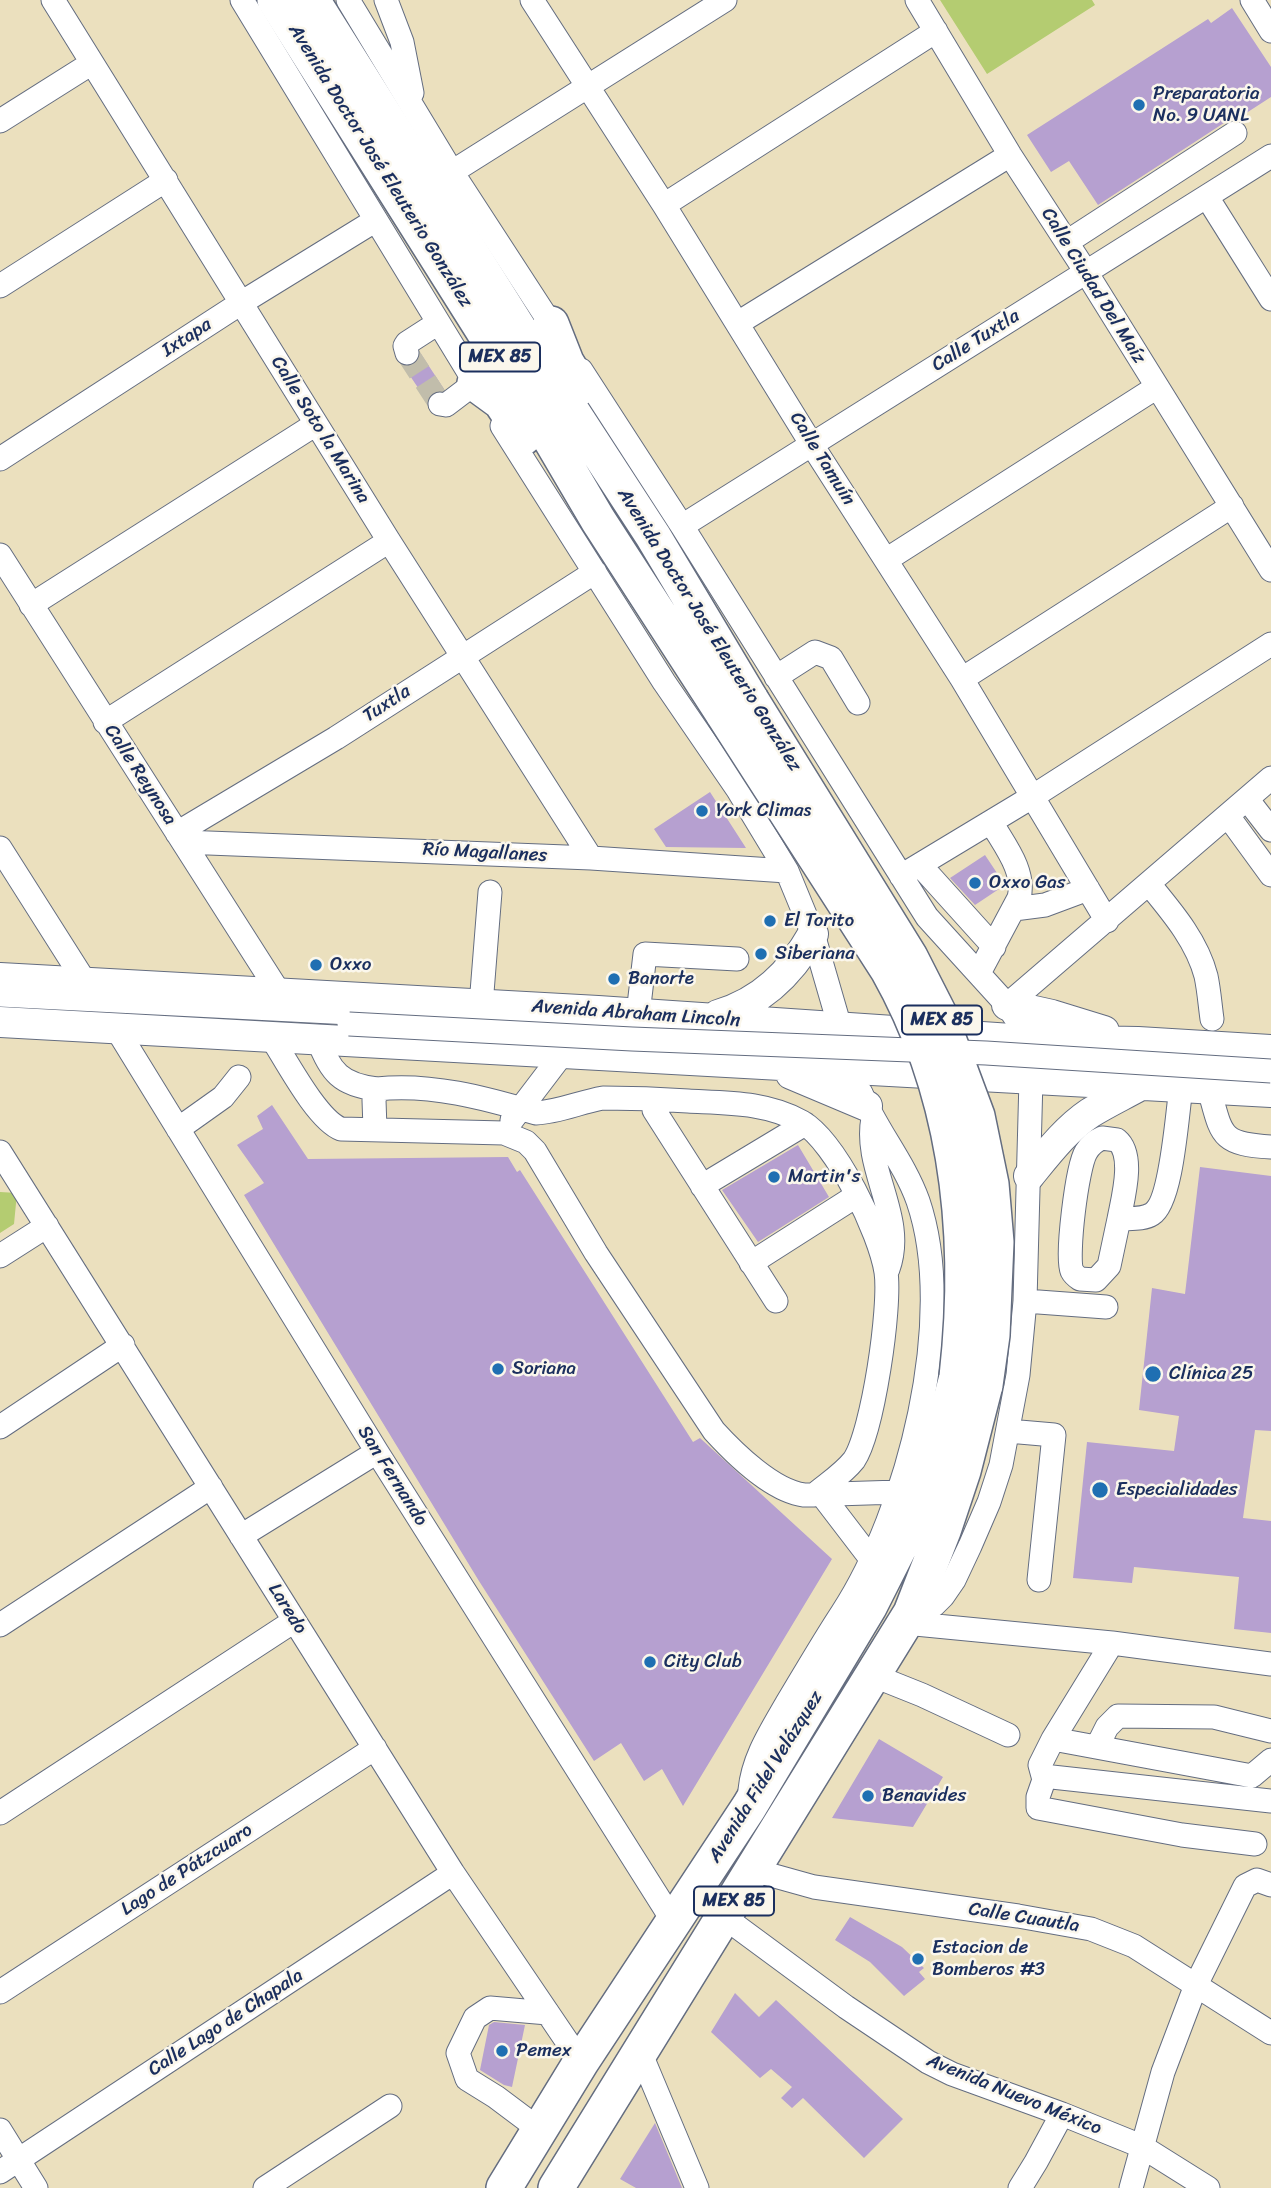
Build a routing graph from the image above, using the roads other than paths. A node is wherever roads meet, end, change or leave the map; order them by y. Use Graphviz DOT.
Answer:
graph roads {
  1 [pos="52,0"];
  2 [pos="242,0"];
  3 [pos="275,0"];
  4 [pos="312,0"];
  5 [pos="348,0"];
  6 [pos="386,0"];
  7 [pos="532,0"];
  8 [pos="725,0"];
  9 [pos="917,0"];
  10 [pos="1255,1"];
  11 [pos="936,31"];
  12 [pos="1271,31"];
  13 [pos="92,63"];
  14 [pos="589,86"];
  15 [pos="415,110"];
  16 [pos="0,121"];
  17 [pos="1235,133"];
  18 [pos="1010,155"];
  19 [pos="1271,156"];
  20 [pos="452,172"];
  21 [pos="166,180"];
  22 [pos="1207,197"];
  23 [pos="664,205"];
  24 [pos="376,220"];
  25 [pos="1067,242"];
  26 [pos="1086,272"];
  27 [pos="0,286"];
  28 [pos="1271,299"];
  29 [pos="241,303"];
  30 [pos="438,323"];
  31 [pos="738,323"];
  32 [pos="551,324"];
  33 [pos="408,353"];
  34 [pos="475,383"];
  35 [pos="1157,387"];
  36 [pos="440,404"];
  37 [pos="316,424"];
  38 [pos="812,444"];
  39 [pos="0,459"];
  40 [pos="1232,506"];
  41 [pos="598,520"];
  42 [pos="667,531"];
  43 [pos="389,541"];
  44 [pos="0,555"];
  45 [pos="886,560"];
  46 [pos="1271,570"];
  47 [pos="595,572"];
  48 [pos="31,605"];
  49 [pos="1271,644"];
  50 [pos="462,656"];
  51 [pos="961,679"];
  52 [pos="750,697"];
  53 [pos="858,703"];
  54 [pos="105,722"];
  55 [pos="1271,778"];
  56 [pos="1032,797"];
  57 [pos="1247,799"];
  58 [pos="1228,816"];
  59 [pos="990,822"];
  60 [pos="1271,830"];
  61 [pos="180,838"];
  62 [pos="0,848"];
  63 [pos="591,858"];
  64 [pos="787,871"];
  65 [pos="910,871"];
  66 [pos="1271,875"];
  67 [pos="1149,884"];
  68 [pos="1088,889"];
  69 [pos="490,892"];
  70 [pos="1014,909"];
  71 [pos="1107,921"];
  72 [pos="813,934"];
  73 [pos="994,947"];
  74 [pos="737,959"];
  75 [pos="979,973"];
  76 [pos="0,978"];
  77 [pos="85,982"];
  78 [pos="280,994"];
  79 [pos="0,996"];
  80 [pos="481,1005"];
  81 [pos="1007,1005"];
  82 [pos="0,1006"];
  83 [pos="598,1011"];
  84 [pos="638,1014"];
  85 [pos="349,1018"];
  86 [pos="707,1019"];
  87 [pos="1212,1019"];
  88 [pos="0,1022"];
  89 [pos="840,1026"];
  90 [pos="116,1028"];
  91 [pos="271,1037"];
  92 [pos="318,1039"];
  93 [pos="1026,1040"];
  94 [pos="1138,1042"];
  95 [pos="1271,1050"];
  96 [pos="572,1053"];
  97 [pos="637,1057"];
  98 [pos="1271,1063"];
  99 [pos="768,1064"];
  100 [pos="852,1070"];
  101 [pos="1271,1071"];
  102 [pos="239,1077"];
  103 [pos="1031,1079"];
  104 [pos="1139,1086"];
  105 [pos="1195,1088"];
  106 [pos="377,1089"];
  107 [pos="1271,1092"];
  108 [pos="519,1108"];
  109 [pos="654,1110"];
  110 [pos="870,1112"];
  111 [pos="805,1124"];
  112 [pos="178,1129"];
  113 [pos="375,1129"];
  114 [pos="504,1133"];
  115 [pos="1271,1147"];
  116 [pos="0,1152"];
  117 [pos="6,1172"];
  118 [pos="1029,1176"];
  119 [pos="702,1186"];
  120 [pos="856,1196"];
  121 [pos="1119,1219"];
  122 [pos="47,1226"];
  123 [pos="0,1256"];
  124 [pos="751,1263"];
  125 [pos="886,1272"];
  126 [pos="776,1301"];
  127 [pos="1025,1301"];
  128 [pos="1106,1307"];
  129 [pos="122,1345"];
  130 [pos="971,1381"];
  131 [pos="0,1427"];
  132 [pos="1008,1431"];
  133 [pos="377,1452"];
  134 [pos="211,1488"];
  135 [pos="899,1492"];
  136 [pos="818,1495"];
  137 [pos="242,1536"];
  138 [pos="871,1559"];
  139 [pos="1038,1580"];
  140 [pos="908,1618"];
  141 [pos="295,1621"];
  142 [pos="0,1625"];
  143 [pos="1112,1643"];
  144 [pos="1271,1664"];
  145 [pos="872,1675"];
  146 [pos="1271,1731"];
  147 [pos="1008,1735"];
  148 [pos="1053,1739"];
  149 [pos="1097,1747"];
  150 [pos="374,1748"];
  151 [pos="1271,1760"];
  152 [pos="1045,1777"];
  153 [pos="1271,1801"];
  154 [pos="749,1807"];
  155 [pos="0,1813"];
  156 [pos="1255,1844"];
  157 [pos="753,1870"];
  158 [pos="453,1873"];
  159 [pos="1260,1883"];
  160 [pos="724,1917"];
  161 [pos="673,1921"];
  162 [pos="1195,1985"];
  163 [pos="0,1992"];
  164 [pos="548,2014"];
  165 [pos="1271,2033"];
  166 [pos="640,2052"];
  167 [pos="581,2062"];
  168 [pos="390,2106"];
  169 [pos="1062,2113"];
  170 [pos="0,2130"];
  171 [pos="540,2130"];
  172 [pos="1141,2146"];
  173 [pos="9,2166"];
  174 [pos="36,2188"];
  175 [pos="265,2188"];
  176 [pos="504,2188"];
  177 [pos="556,2188"];
  178 [pos="697,2188"];
  179 [pos="1020,2188"];
  180 [pos="1131,2188"];
  181 [pos="1208,2188"];
  1 -- 13 [label="street, Calle Soto la Marina"];
  2 -- 24 [label="street"];
  3 -- 41 [label="highway, Avenida Doctor José Eleuterio González / MEX 85"];
  4 -- 42 [label="highway, Avenida Doctor José Eleuterio González / MEX 85"];
  5 -- 15 [label="street"];
  6 -- 15 [label="street"];
  7 -- 14 [label="street, Calle Tamuín"];
  8 -- 14 [label="street"];
  9 -- 11 [label="street, Calle Ciudad Del Maíz"];
  10 -- 12 [label="street"];
  11 -- 18 [label="street, Calle Ciudad Del Maíz"];
  11 -- 23 [label="street"];
  13 -- 16 [label="street"];
  13 -- 21 [label="street, Calle Soto la Marina"];
  14 -- 20 [label="street"];
  14 -- 23 [label="street, Calle Tamuín"];
  15 -- 20 [label="street"];
  17 -- 25 [label="street"];
  18 -- 25 [label="street, Calle Ciudad Del Maíz"];
  18 -- 31 [label="street"];
  19 -- 22 [label="street, Calle Tuxtla"];
  20 -- 32 [label="street"];
  21 -- 27 [label="street"];
  21 -- 29 [label="street, Calle Soto la Marina"];
  22 -- 26 [label="street, Calle Tuxtla"];
  22 -- 28 [label="street"];
  23 -- 31 [label="street, Calle Tamuín"];
  24 -- 29 [label="street, Ixtapa"];
  24 -- 30 [label="street"];
  25 -- 26 [label="street, Calle Ciudad Del Maíz"];
  26 -- 35 [label="street, Calle Ciudad Del Maíz"];
  26 -- 38 [label="street, Calle Tuxtla"];
  29 -- 37 [label="street, Calle Soto la Marina"];
  29 -- 39 [label="street, Ixtapa"];
  30 -- 33 [label="street"];
  30 -- 34 [label="street"];
  31 -- 38 [label="street, Calle Tamuín"];
  32 -- 42 [label="highway"];
  34 -- 36 [label="street"];
  34 -- 41 [label="highway"];
  34 -- 47 [label="street"];
  35 -- 40 [label="street, Calle Ciudad Del Maíz"];
  35 -- 45 [label="street"];
  37 -- 43 [label="street, Calle Soto la Marina"];
  37 -- 48 [label="street"];
  38 -- 42 [label="street, Calle Tuxtla"];
  38 -- 45 [label="street, Calle Tamuín"];
  40 -- 46 [label="street, Calle Ciudad Del Maíz"];
  40 -- 51 [label="street"];
  41 -- 52 [label="highway, Avenida Doctor José Eleuterio González / MEX 85"];
  42 -- 52 [label="highway, Avenida Doctor José Eleuterio González / MEX 85"];
  43 -- 50 [label="street, Calle Soto la Marina"];
  43 -- 54 [label="street"];
  44 -- 48 [label="street, Calle Reynosa"];
  45 -- 51 [label="street, Calle Tamuín"];
  47 -- 50 [label="street, Tuxtla"];
  47 -- 64 [label="street"];
  48 -- 54 [label="street, Calle Reynosa"];
  49 -- 56 [label="street"];
  50 -- 61 [label="street, Tuxtla"];
  50 -- 63 [label="street, Calle Soto la Marina"];
  51 -- 56 [label="street, Calle Tamuín"];
  52 -- 53 [label="street"];
  52 -- 65 [label="street"];
  52 -- 130 [label="highway, Avenida Doctor José Eleuterio González / MEX 85, bridge"];
  54 -- 61 [label="street, Calle Reynosa"];
  55 -- 57 [label="street"];
  56 -- 59 [label="street"];
  56 -- 68 [label="street, Calle Tamuín"];
  57 -- 58 [label="street"];
  57 -- 60 [label="street"];
  58 -- 66 [label="street"];
  58 -- 67 [label="street"];
  59 -- 65 [label="street"];
  59 -- 70 [label="street"];
  61 -- 63 [label="street, Río Magallanes"];
  61 -- 78 [label="street, Calle Reynosa"];
  62 -- 77 [label="street"];
  63 -- 64 [label="street, Río Magallanes"];
  64 -- 72 [label="street"];
  65 -- 73 [label="street"];
  65 -- 75 [label="street"];
  67 -- 71 [label="street"];
  67 -- 87 [label="street"];
  68 -- 70 [label="street"];
  68 -- 71 [label="street, Calle Tamuín"];
  69 -- 80 [label="street"];
  70 -- 73 [label="street"];
  71 -- 81 [label="street"];
  72 -- 86 [label="main road"];
  72 -- 89 [label="street"];
  73 -- 75 [label="street"];
  74 -- 84 [label="street"];
  75 -- 81 [label="street"];
  76 -- 77 [label="main road, Avenida Abraham Lincoln"];
  77 -- 78 [label="main road, Avenida Abraham Lincoln"];
  78 -- 80 [label="main road, Avenida Abraham Lincoln"];
  79 -- 85 [label="street"];
  80 -- 83 [label="main road, Avenida Abraham Lincoln"];
  81 -- 93 [label="street"];
  81 -- 94 [label="main road"];
  82 -- 85 [label="street"];
  83 -- 84 [label="main road, Avenida Abraham Lincoln"];
  83 -- 96 [label="main road"];
  84 -- 86 [label="main road, Avenida Abraham Lincoln"];
  84 -- 97 [label="main road"];
  85 -- 98 [label="street, bridge"];
  85 -- 101 [label="street, bridge"];
  86 -- 89 [label="main road, Avenida Abraham Lincoln"];
  88 -- 90 [label="main road"];
  89 -- 93 [label="main road, Avenida Abraham Lincoln"];
  89 -- 100 [label="street"];
  90 -- 91 [label="main road"];
  90 -- 112 [label="street, San Fernando"];
  91 -- 92 [label="main road"];
  91 -- 113 [label="street"];
  92 -- 96 [label="main road"];
  92 -- 106 [label="street"];
  93 -- 94 [label="main road, Avenida Abraham Lincoln"];
  93 -- 103 [label="street"];
  94 -- 95 [label="main road, Avenida Abraham Lincoln"];
  96 -- 97 [label="main road"];
  96 -- 108 [label="street"];
  97 -- 99 [label="main road"];
  99 -- 100 [label="main road"];
  99 -- 110 [label="main road"];
  100 -- 103 [label="main road"];
  100 -- 110 [label="street"];
  102 -- 112 [label="street"];
  103 -- 104 [label="main road"];
  103 -- 118 [label="street"];
  104 -- 105 [label="main road"];
  104 -- 118 [label="main road"];
  105 -- 107 [label="main road"];
  105 -- 115 [label="street"];
  105 -- 121 [label="street"];
  106 -- 108 [label="street"];
  106 -- 113 [label="street"];
  108 -- 111 [label="street"];
  108 -- 114 [label="street"];
  109 -- 119 [label="street"];
  110 -- 125 [label="street"];
  110 -- 135 [label="street"];
  111 -- 119 [label="street"];
  111 -- 120 [label="street"];
  112 -- 133 [label="street, San Fernando"];
  113 -- 114 [label="street"];
  114 -- 136 [label="street"];
  116 -- 117 [label="street, Laredo"];
  117 -- 122 [label="street, Laredo"];
  118 -- 127 [label="street"];
  119 -- 124 [label="street"];
  120 -- 124 [label="street"];
  120 -- 125 [label="street"];
  121 -- 121 [label="street"];
  122 -- 123 [label="street"];
  122 -- 129 [label="street, Laredo"];
  124 -- 126 [label="street"];
  125 -- 136 [label="street"];
  127 -- 128 [label="street"];
  127 -- 132 [label="street"];
  129 -- 131 [label="street"];
  129 -- 134 [label="street, Laredo"];
  130 -- 140 [label="highway, Avenida Fidel Velázquez / MEX 85"];
  130 -- 154 [label="highway, Avenida Fidel Velázquez / MEX 85"];
  132 -- 139 [label="street"];
  132 -- 140 [label="street"];
  133 -- 137 [label="street"];
  133 -- 161 [label="street, San Fernando"];
  134 -- 137 [label="street, Laredo"];
  134 -- 142 [label="street"];
  135 -- 136 [label="street"];
  135 -- 138 [label="street"];
  136 -- 138 [label="street"];
  137 -- 141 [label="street, Laredo"];
  138 -- 154 [label="street"];
  140 -- 143 [label="street"];
  140 -- 145 [label="highway, Avenida Fidel Velázquez / MEX 85"];
  141 -- 150 [label="street, Laredo"];
  141 -- 155 [label="street"];
  143 -- 144 [label="street"];
  143 -- 148 [label="street"];
  145 -- 147 [label="street"];
  145 -- 157 [label="highway, Avenida Fidel Velázquez / MEX 85"];
  146 -- 149 [label="street"];
  148 -- 149 [label="street"];
  148 -- 152 [label="street"];
  149 -- 151 [label="street"];
  150 -- 158 [label="street, Laredo"];
  150 -- 163 [label="street, Lago de Pátzcuaro"];
  152 -- 153 [label="street"];
  152 -- 156 [label="street"];
  154 -- 161 [label="highway, Avenida Fidel Velázquez / MEX 85"];
  157 -- 160 [label="highway, Avenida Fidel Velázquez / MEX 85"];
  157 -- 162 [label="street, Calle Cuautla"];
  158 -- 164 [label="street, Laredo"];
  158 -- 173 [label="street, Calle Lago de Chapala"];
  159 -- 162 [label="street"];
  160 -- 166 [label="highway, Avenida Fidel Velázquez / MEX 85"];
  160 -- 169 [label="street, Avenida Nuevo México"];
  161 -- 167 [label="highway, Avenida Fidel Velázquez / MEX 85"];
  162 -- 165 [label="street, Calle Cuautla"];
  162 -- 172 [label="street"];
  164 -- 167 [label="street, Laredo"];
  164 -- 171 [label="street"];
  166 -- 177 [label="highway, Avenida Fidel Velázquez / MEX 85"];
  166 -- 178 [label="street"];
  167 -- 171 [label="highway, Avenida Fidel Velázquez / MEX 85"];
  168 -- 175 [label="street"];
  169 -- 172 [label="street, Avenida Nuevo México"];
  169 -- 179 [label="street"];
  170 -- 173 [label="street"];
  171 -- 176 [label="highway, Avenida Fidel Velázquez / MEX 85"];
  172 -- 180 [label="street"];
  172 -- 181 [label="street, Avenida Nuevo México"];
  173 -- 174 [label="street"];
}
